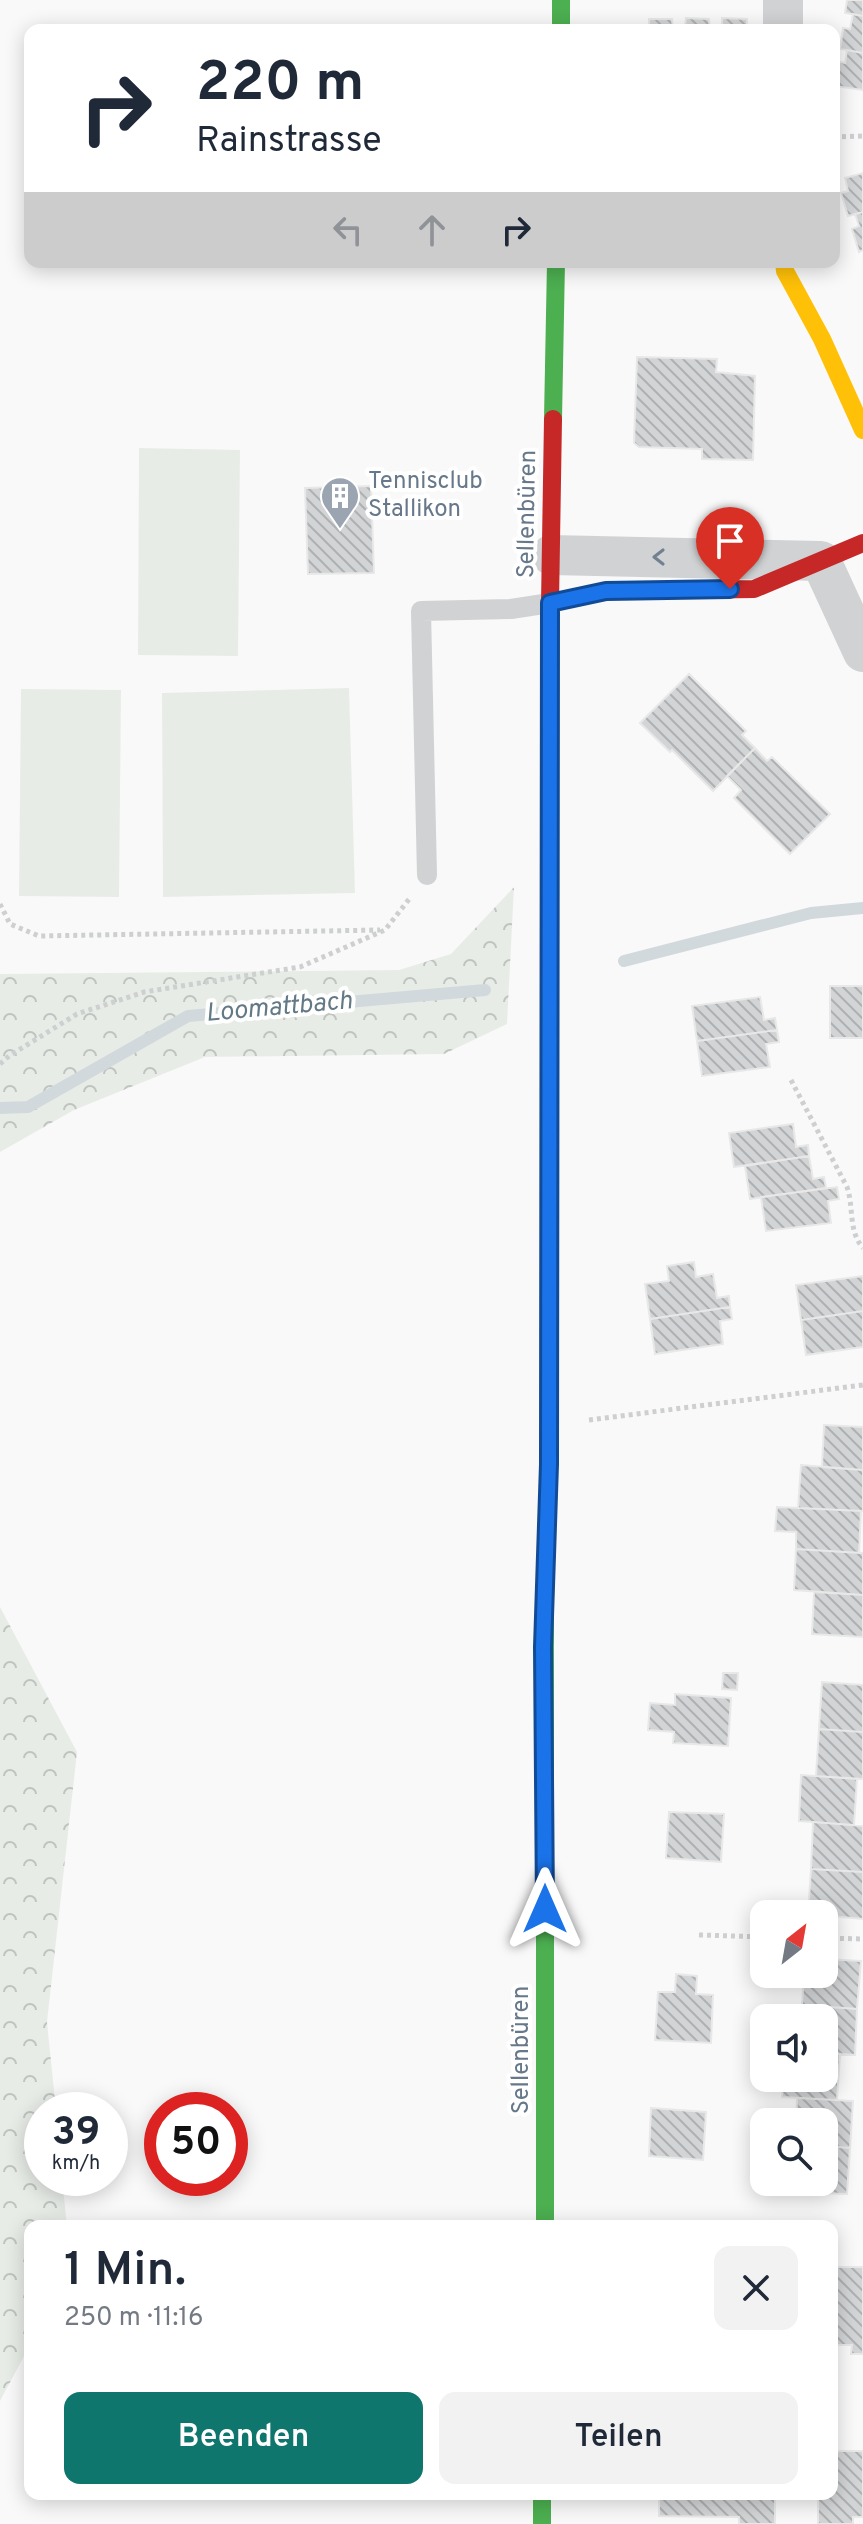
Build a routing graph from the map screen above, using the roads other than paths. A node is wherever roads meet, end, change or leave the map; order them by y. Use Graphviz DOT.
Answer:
graph roads {
  1 [pos="561,0"];
  2 [pos="783,0"];
  3 [pos="561,24"];
  4 [pos="783,24"];
  5 [pos="556,268"];
  6 [pos="785,268"];
  7 [pos="863,430"];
  8 [pos="863,543"];
  9 [pos="551,555"];
  10 [pos="821,561"];
  11 [pos="550,603"];
  12 [pos="863,652"];
  13 [pos="427,875"];
  14 [pos="545,2220"];
  15 [pos="542,2500"];
  16 [pos="542,2524"];
  1 -- 3 [label="main road"];
  2 -- 4 [label="street"];
  5 -- 9 [label="main road, Sellenbüren"];
  6 -- 7 [label="main road"];
  8 -- 10 [label="main road"];
  10 -- 9 [label="street, one-way"];
  9 -- 11 [label="main road, Sellenbüren"];
  10 -- 11 [label="main road"];
  10 -- 12 [label="street"];
  11 -- 13 [label="lane"];
  11 -- 14 [label="main road, Sellenbüren"];
  15 -- 16 [label="main road"];
}
